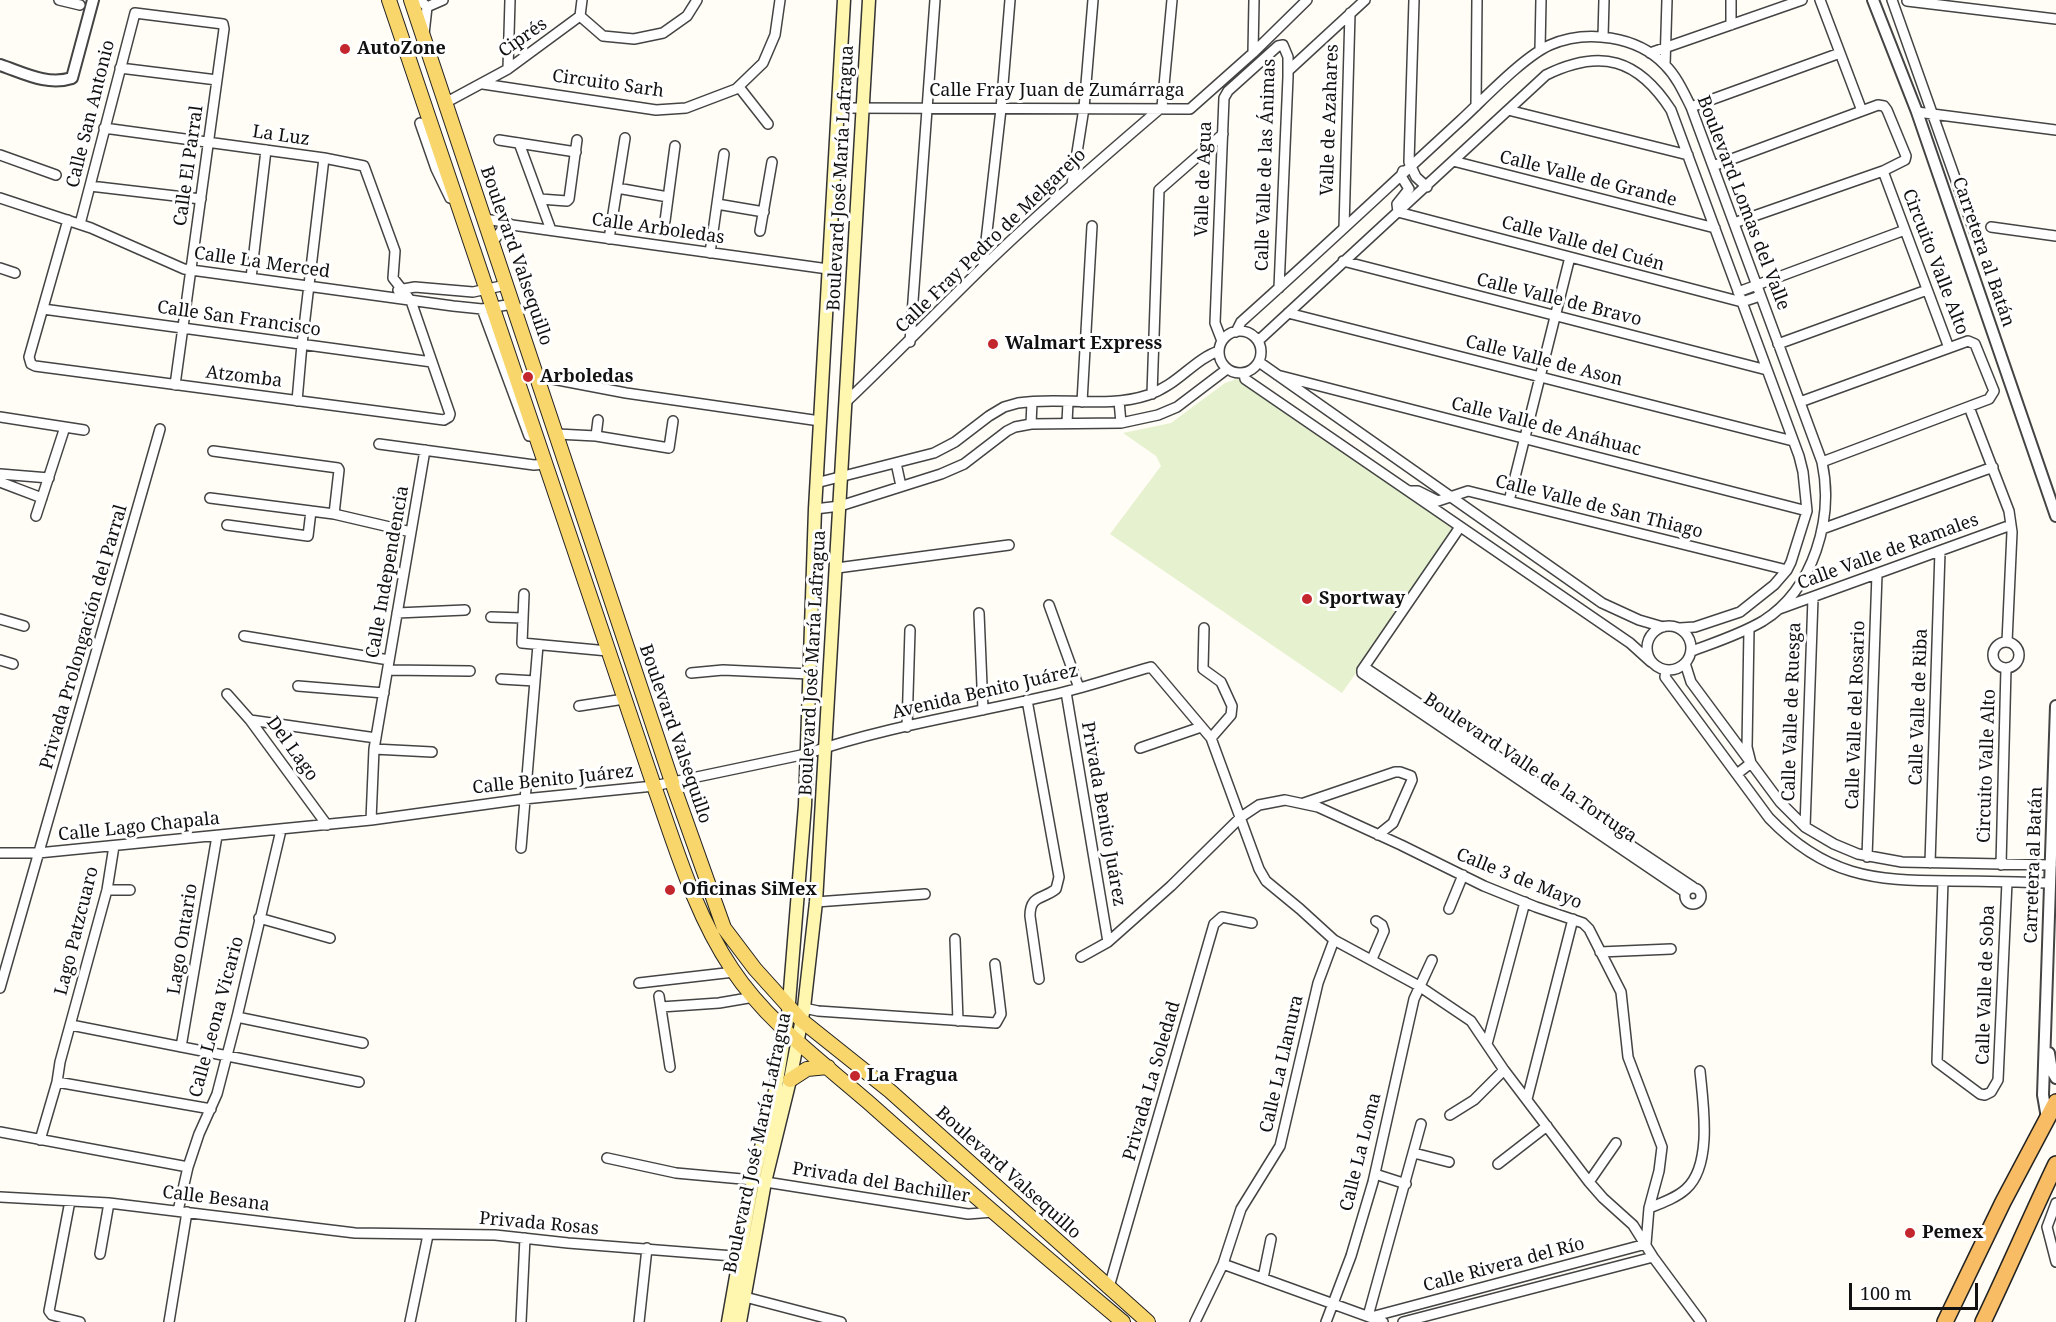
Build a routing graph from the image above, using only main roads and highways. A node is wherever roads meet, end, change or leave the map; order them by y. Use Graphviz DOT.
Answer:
graph roads {
  1 [pos="389,0"];
  2 [pos="411,0"];
  3 [pos="844,0"];
  4 [pos="869,0"];
  5 [pos="789,1008"];
  6 [pos="802,1014"];
  7 [pos="786,1031"];
  8 [pos="797,1041"];
  9 [pos="828,1067"];
  10 [pos="790,1080"];
  11 [pos="2056,1102"];
  12 [pos="2056,1164"];
  13 [pos="759,1181"];
  14 [pos="746,1257"];
  15 [pos="728,1322"];
  16 [pos="740,1322"];
  17 [pos="1123,1322"];
  18 [pos="1148,1322"];
  19 [pos="1945,1322"];
  20 [pos="1983,1322"];
  1 -- 7 [label="main road, Boulevard Valsequillo"];
  2 -- 5 [label="main road, Boulevard Valsequillo"];
  3 -- 5 [label="main road, Boulevard José María Lafragua"];
  4 -- 6 [label="main road, Boulevard José María Lafragua"];
  5 -- 6 [label="main road, Boulevard Valsequillo"];
  5 -- 7 [label="main road, Boulevard José María Lafragua"];
  6 -- 8 [label="main road, Boulevard José María Lafragua"];
  6 -- 18 [label="main road, Boulevard Valsequillo"];
  7 -- 8 [label="main road, Boulevard Valsequillo"];
  7 -- 13 [label="main road, Boulevard José María Lafragua"];
  8 -- 9 [label="main road, Boulevard Valsequillo"];
  8 -- 10 [label="main road, Boulevard José María Lafragua"];
  9 -- 10 [label="main road"];
  9 -- 17 [label="main road, Boulevard Valsequillo"];
  10 -- 13 [label="main road, Boulevard José María Lafragua"];
  11 -- 19 [label="highway"];
  12 -- 20 [label="highway"];
  13 -- 14 [label="main road, Boulevard José María Lafragua"];
  14 -- 15 [label="main road, Boulevard José María Lafragua"];
  14 -- 16 [label="main road, Boulevard José María Lafragua"];
}
